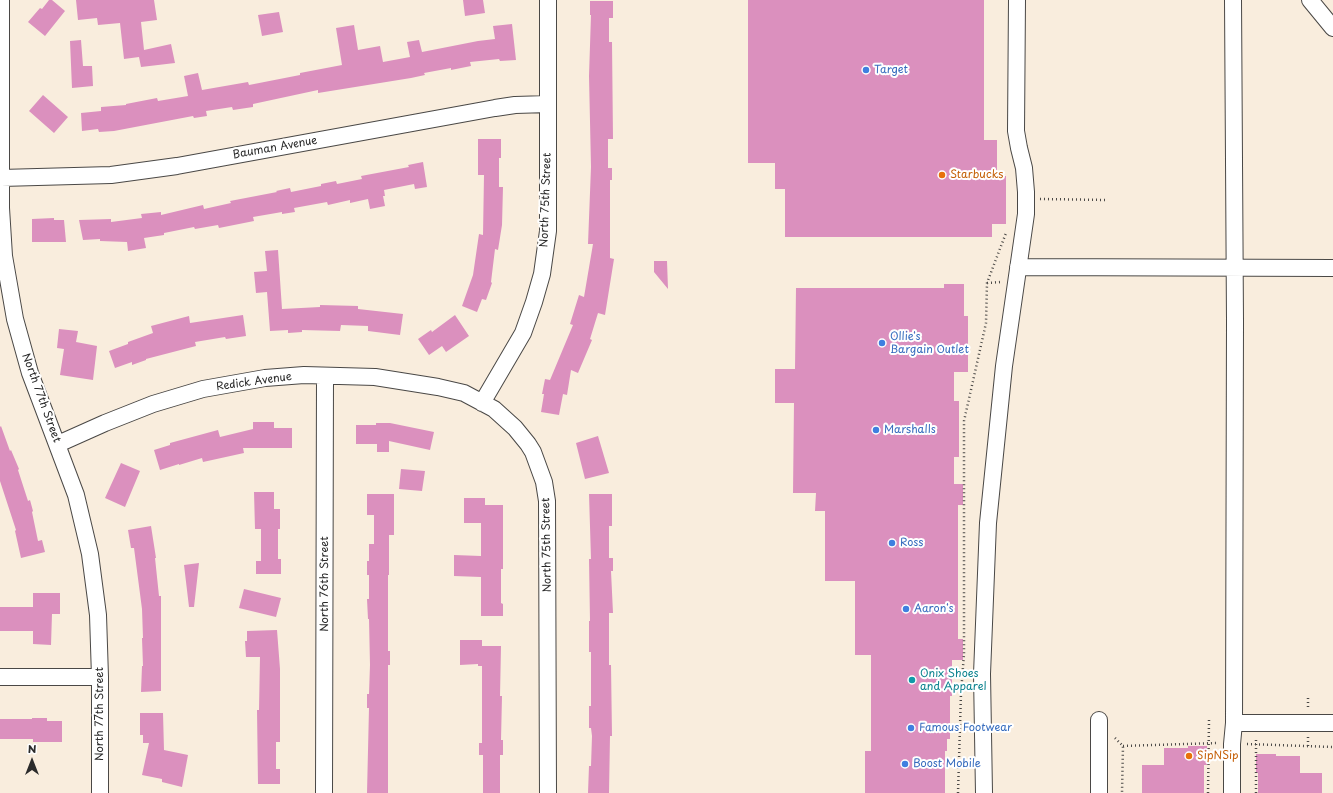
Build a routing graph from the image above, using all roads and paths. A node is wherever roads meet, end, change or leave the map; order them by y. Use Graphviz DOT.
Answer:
graph roads {
  1 [pos="1,0"];
  2 [pos="548,0"];
  3 [pos="1017,0"];
  4 [pos="1233,0"];
  5 [pos="1310,0"];
  6 [pos="1333,28"];
  7 [pos="548,104"];
  8 [pos="1,178"];
  9 [pos="1026,199"];
  10 [pos="1108,200"];
  11 [pos="1001,247"];
  12 [pos="1018,268"];
  13 [pos="1235,268"];
  14 [pos="1333,268"];
  15 [pos="325,376"];
  16 [pos="482,403"];
  17 [pos="58,444"];
  18 [pos="0,677"];
  19 [pos="100,677"];
  20 [pos="1099,720"];
  21 [pos="1209,720"];
  22 [pos="1234,722"];
  23 [pos="1333,723"];
  24 [pos="1209,743"];
  25 [pos="1333,747"];
  26 [pos="100,793"];
  27 [pos="324,793"];
  28 [pos="548,793"];
  29 [pos="958,793"];
  30 [pos="984,793"];
  31 [pos="1099,793"];
  32 [pos="1122,793"];
  33 [pos="1208,793"];
  34 [pos="1232,793"];
  35 [pos="1256,793"];
  1 -- 8 [label="street, North 77th Street"];
  2 -- 7 [label="street, North 75th Street"];
  3 -- 9 [label="street"];
  4 -- 13 [label="street"];
  5 -- 6 [label="street"];
  7 -- 8 [label="street, Bauman Avenue"];
  7 -- 16 [label="street, North 75th Street"];
  8 -- 17 [label="street, North 77th Street"];
  9 -- 10 [label="path"];
  9 -- 12 [label="street"];
  11 -- 29 [label="path"];
  12 -- 13 [label="street"];
  12 -- 30 [label="street"];
  13 -- 14 [label="street"];
  13 -- 22 [label="street"];
  15 -- 16 [label="street, Redick Avenue"];
  15 -- 17 [label="street, Redick Avenue"];
  15 -- 27 [label="street, North 76th Street"];
  16 -- 28 [label="street, North 75th Street"];
  17 -- 19 [label="street, North 77th Street"];
  18 -- 19 [label="street"];
  19 -- 26 [label="street, North 77th Street"];
  20 -- 31 [label="street"];
  21 -- 24 [label="path"];
  22 -- 23 [label="street"];
  22 -- 34 [label="street"];
  24 -- 32 [label="path"];
  24 -- 33 [label="path"];
  25 -- 35 [label="path"];
}
